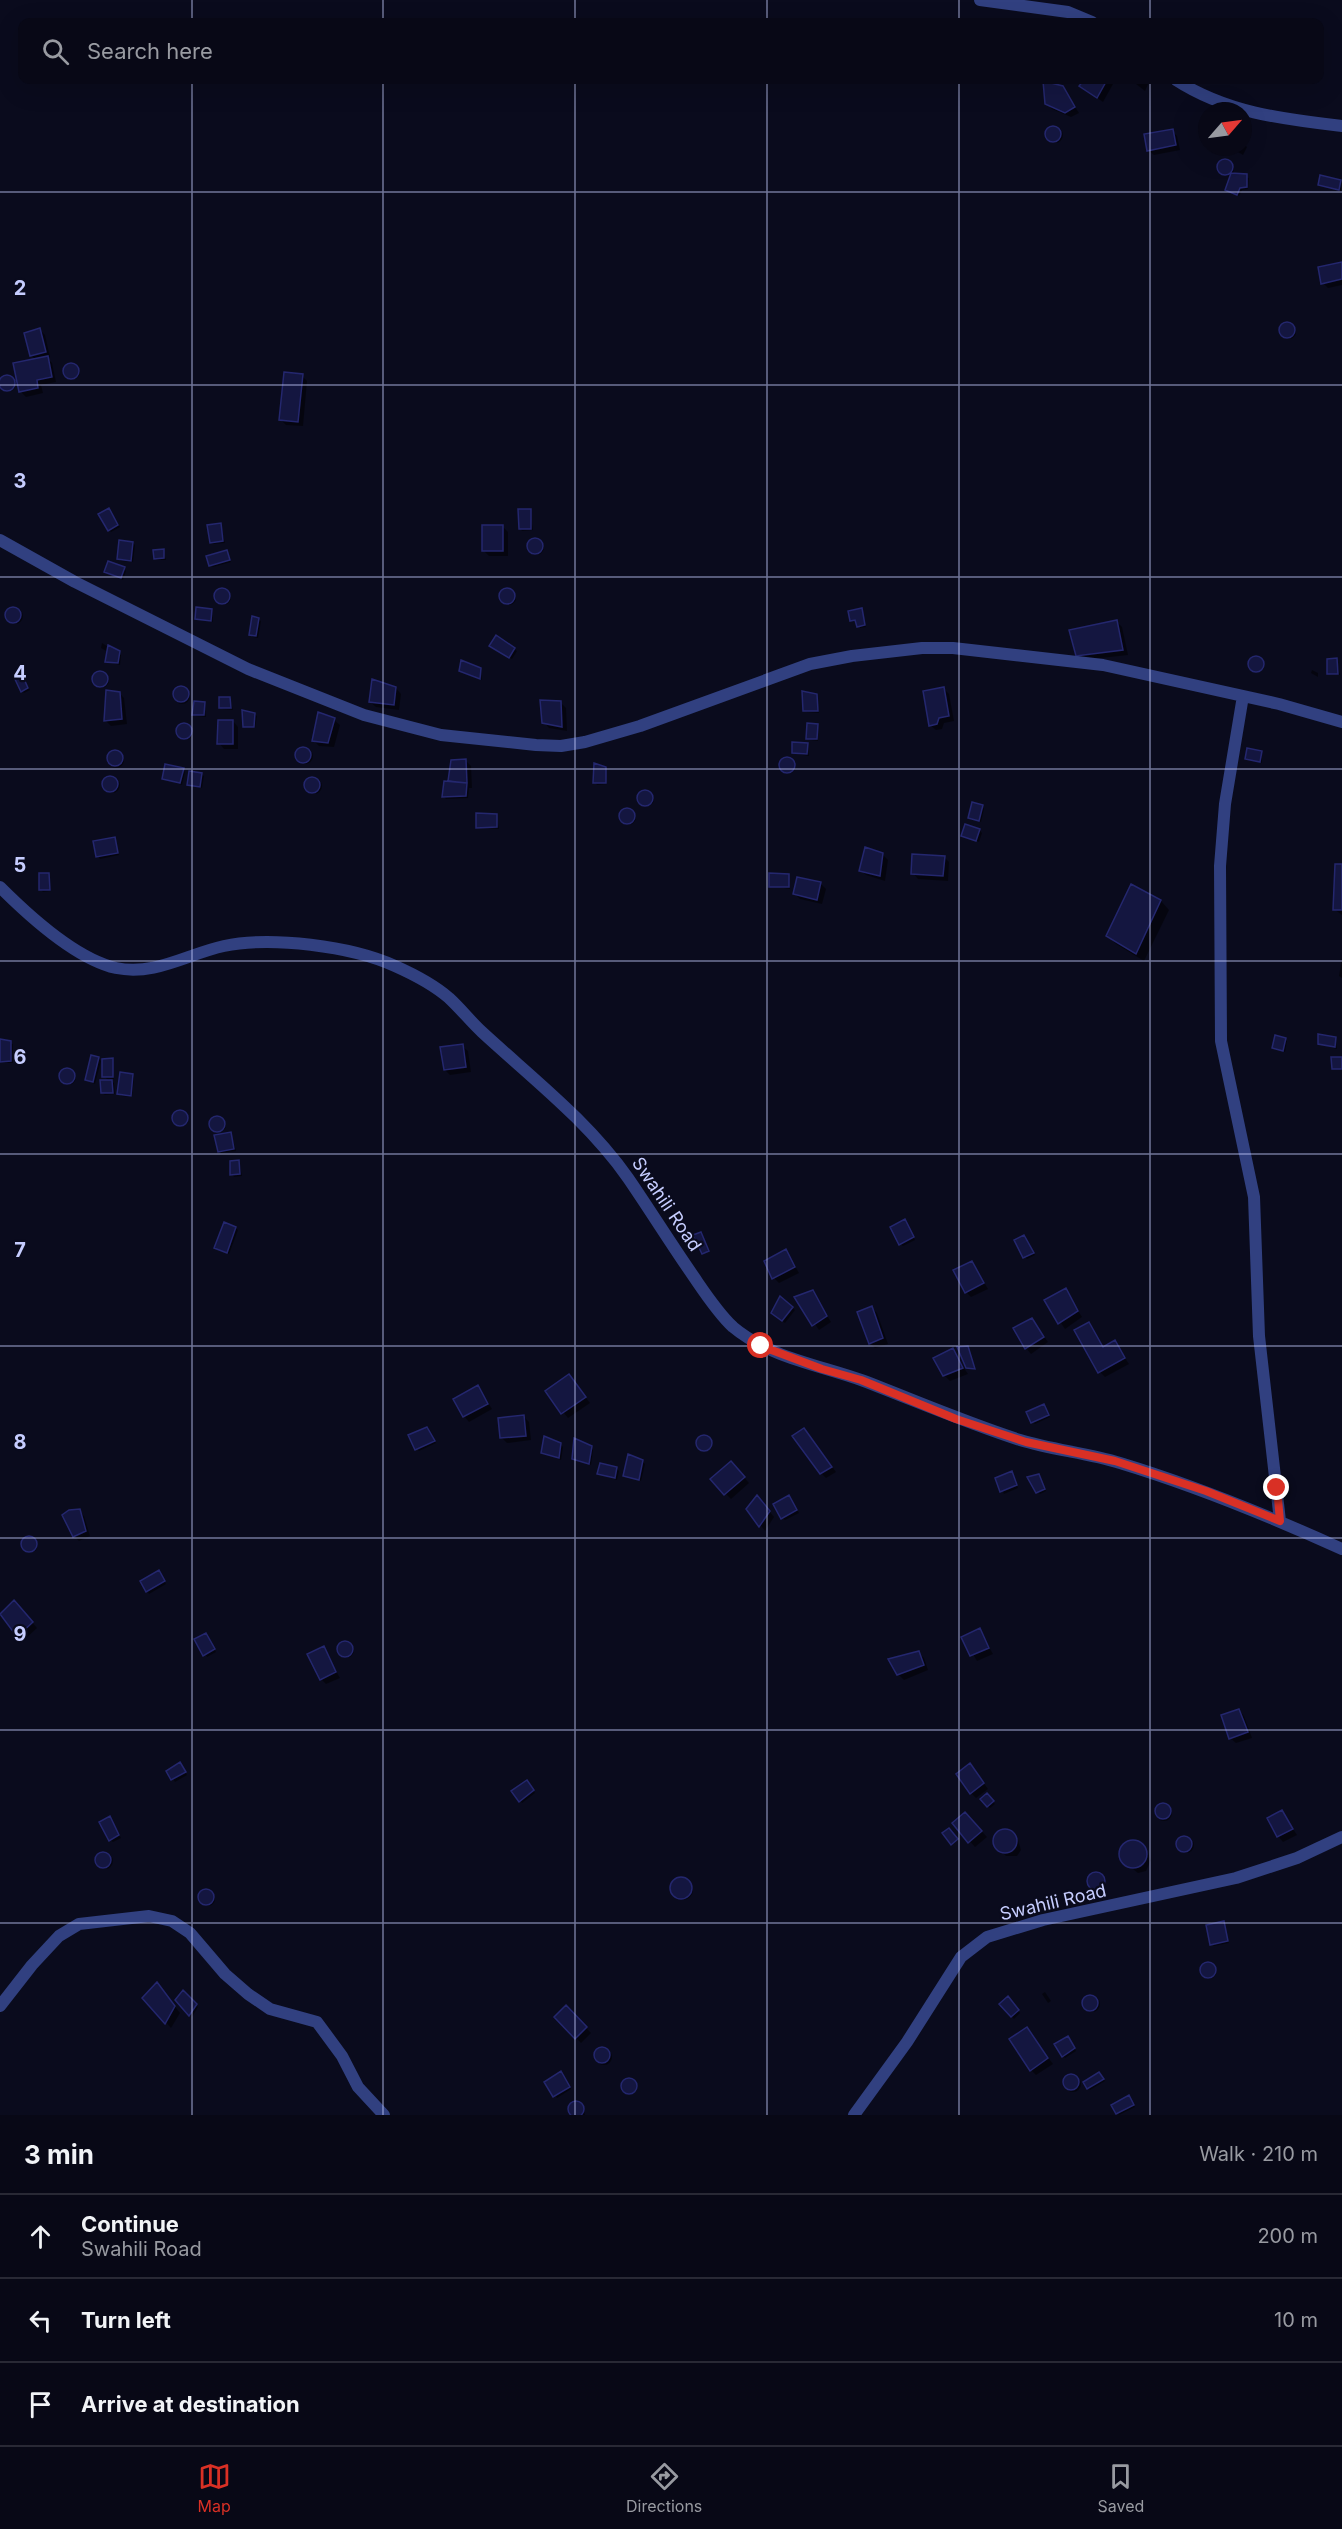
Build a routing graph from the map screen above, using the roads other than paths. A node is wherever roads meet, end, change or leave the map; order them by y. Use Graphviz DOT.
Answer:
graph roads {
  1 [pos="980,0"];
  2 [pos="1082,18"];
  3 [pos="1183,84"];
  4 [pos="1342,126"];
  5 [pos="0,540"];
  6 [pos="1243,696"];
  7 [pos="1342,722"];
  8 [pos="0,887"];
  9 [pos="1280,1521"];
  10 [pos="1342,1549"];
  11 [pos="1342,1838"];
  12 [pos="0,2006"];
  13 [pos="384,2115"];
  14 [pos="854,2115"];
  1 -- 2 [label="street"];
  3 -- 4 [label="street"];
  5 -- 6 [label="street"];
  6 -- 7 [label="street"];
  6 -- 9 [label="street"];
  8 -- 9 [label="street, Swahili Road"];
  9 -- 10 [label="street, Swahili Road"];
  11 -- 14 [label="street, Swahili Road"];
  12 -- 13 [label="street"];
}
